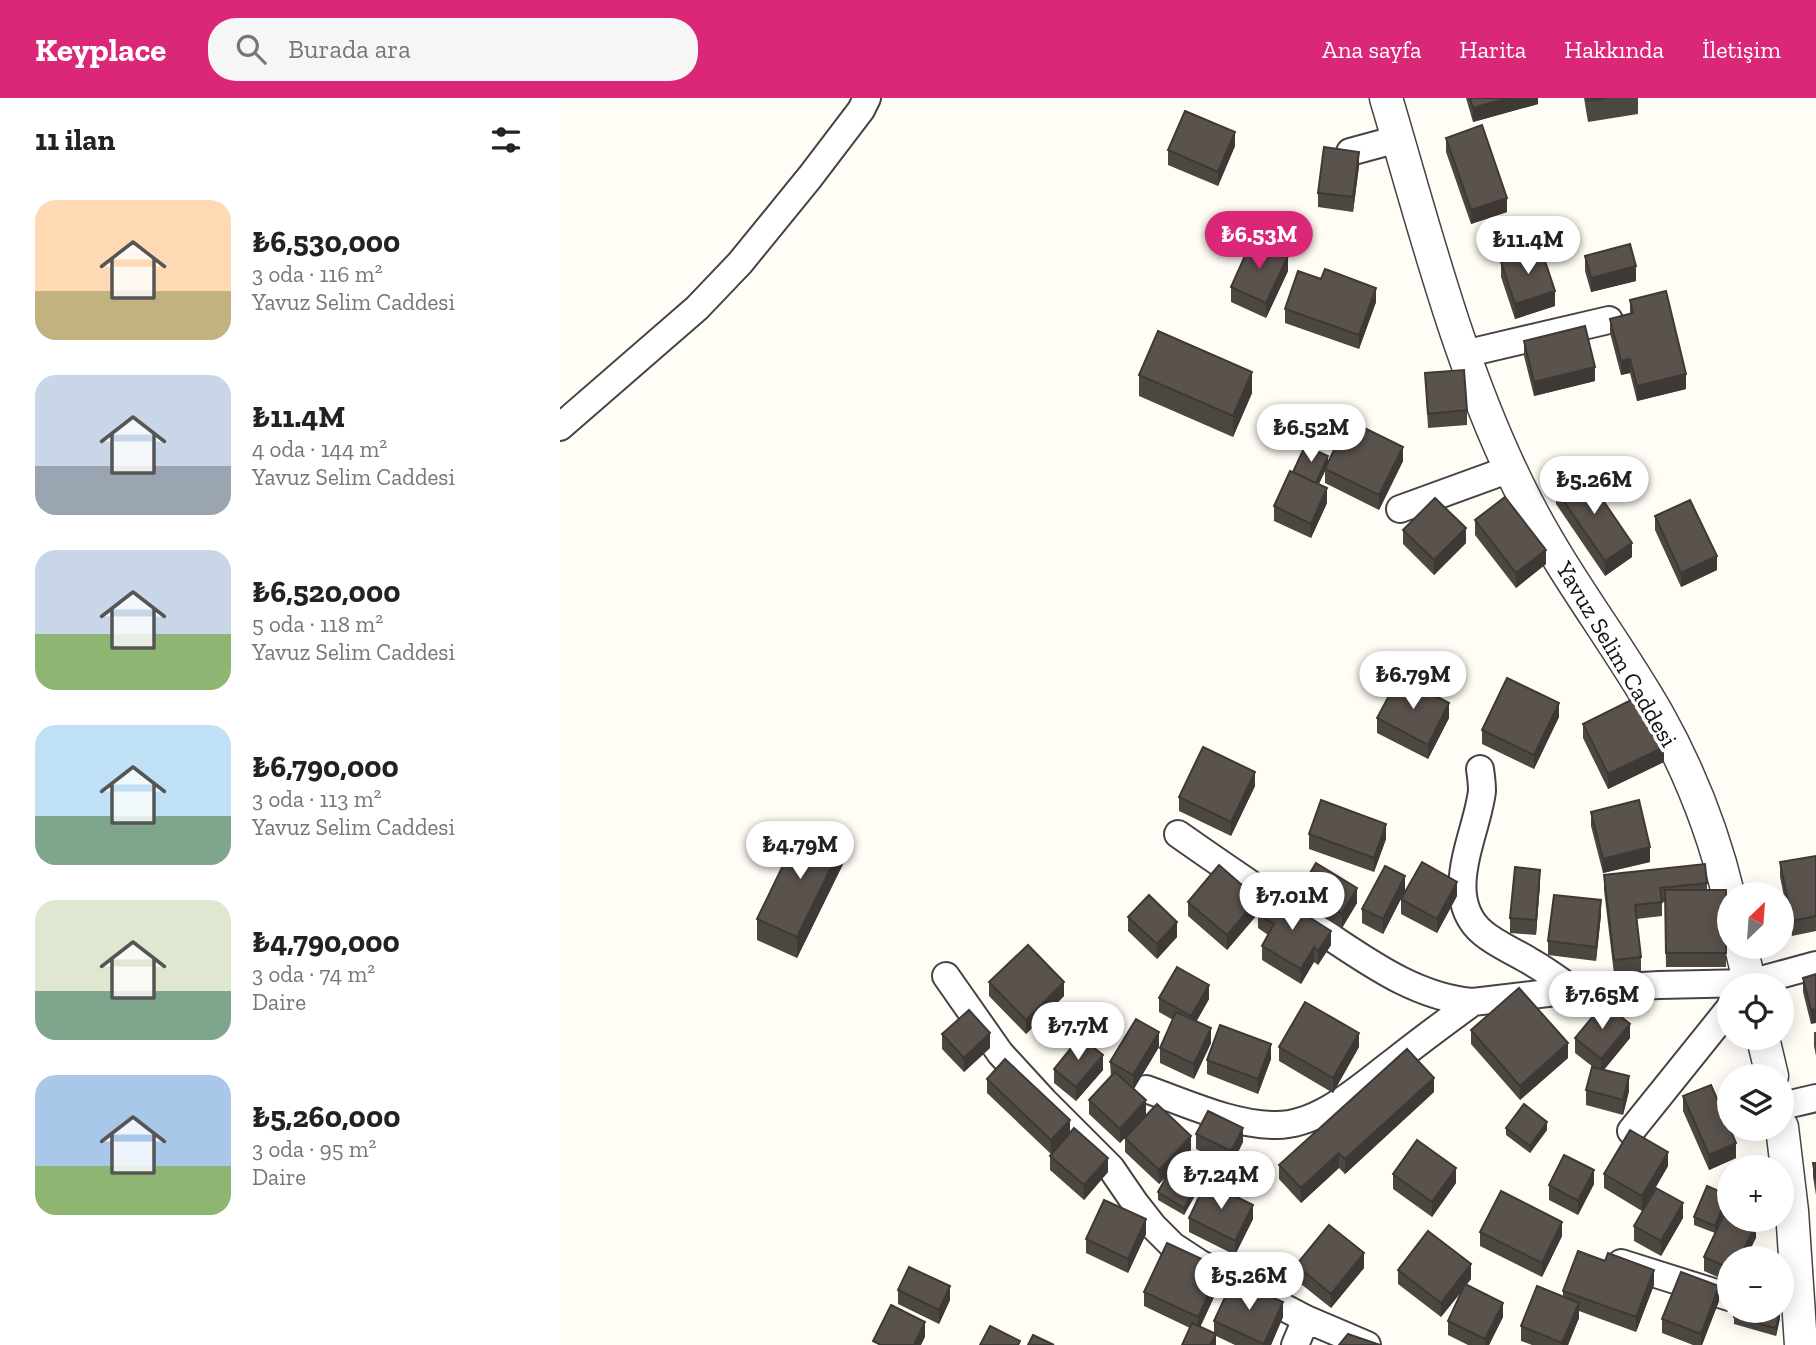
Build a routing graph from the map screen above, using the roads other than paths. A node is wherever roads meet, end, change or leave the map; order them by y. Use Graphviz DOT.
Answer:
graph roads {
  1 [pos="867,98"];
  2 [pos="1386,98"];
  3 [pos="1398,139"];
  4 [pos="1350,152"];
  5 [pos="1609,320"];
  6 [pos="1464,354"];
  7 [pos="560,427"];
  8 [pos="1510,469"];
  9 [pos="1400,509"];
  10 [pos="1480,769"];
  11 [pos="1178,834"];
  12 [pos="1724,882"];
  13 [pos="1816,965"];
  14 [pos="1788,973"];
  15 [pos="946,976"];
  16 [pos="1717,984"];
  17 [pos="1573,990"];
  18 [pos="1473,1002"];
  19 [pos="1717,1024"];
  20 [pos="1146,1089"];
  21 [pos="1816,1098"];
  22 [pos="1794,1103"];
  23 [pos="1631,1131"];
  24 [pos="1784,1141"];
  25 [pos="1791,1246"];
  26 [pos="1612,1261"];
  27 [pos="1717,1293"];
  28 [pos="1306,1320"];
  29 [pos="1794,1323"];
  30 [pos="1295,1345"];
  31 [pos="1367,1345"];
  32 [pos="1801,1345"];
  1 -- 7 [label="street"];
  2 -- 3 [label="street, Yavuz Selim Caddesi"];
  3 -- 4 [label="street"];
  3 -- 6 [label="street, Yavuz Selim Caddesi"];
  5 -- 6 [label="street"];
  6 -- 8 [label="street, Yavuz Selim Caddesi"];
  8 -- 9 [label="street"];
  8 -- 12 [label="street, Yavuz Selim Caddesi"];
  10 -- 17 [label="street"];
  11 -- 18 [label="street"];
  13 -- 14 [label="street"];
  15 -- 28 [label="street"];
  16 -- 17 [label="street"];
  17 -- 18 [label="street"];
  18 -- 20 [label="street"];
  19 -- 23 [label="street"];
  21 -- 22 [label="street"];
  24 -- 25 [label="street"];
  26 -- 27 [label="street"];
  28 -- 30 [label="street"];
  28 -- 31 [label="street"];
  29 -- 32 [label="street"];
}
